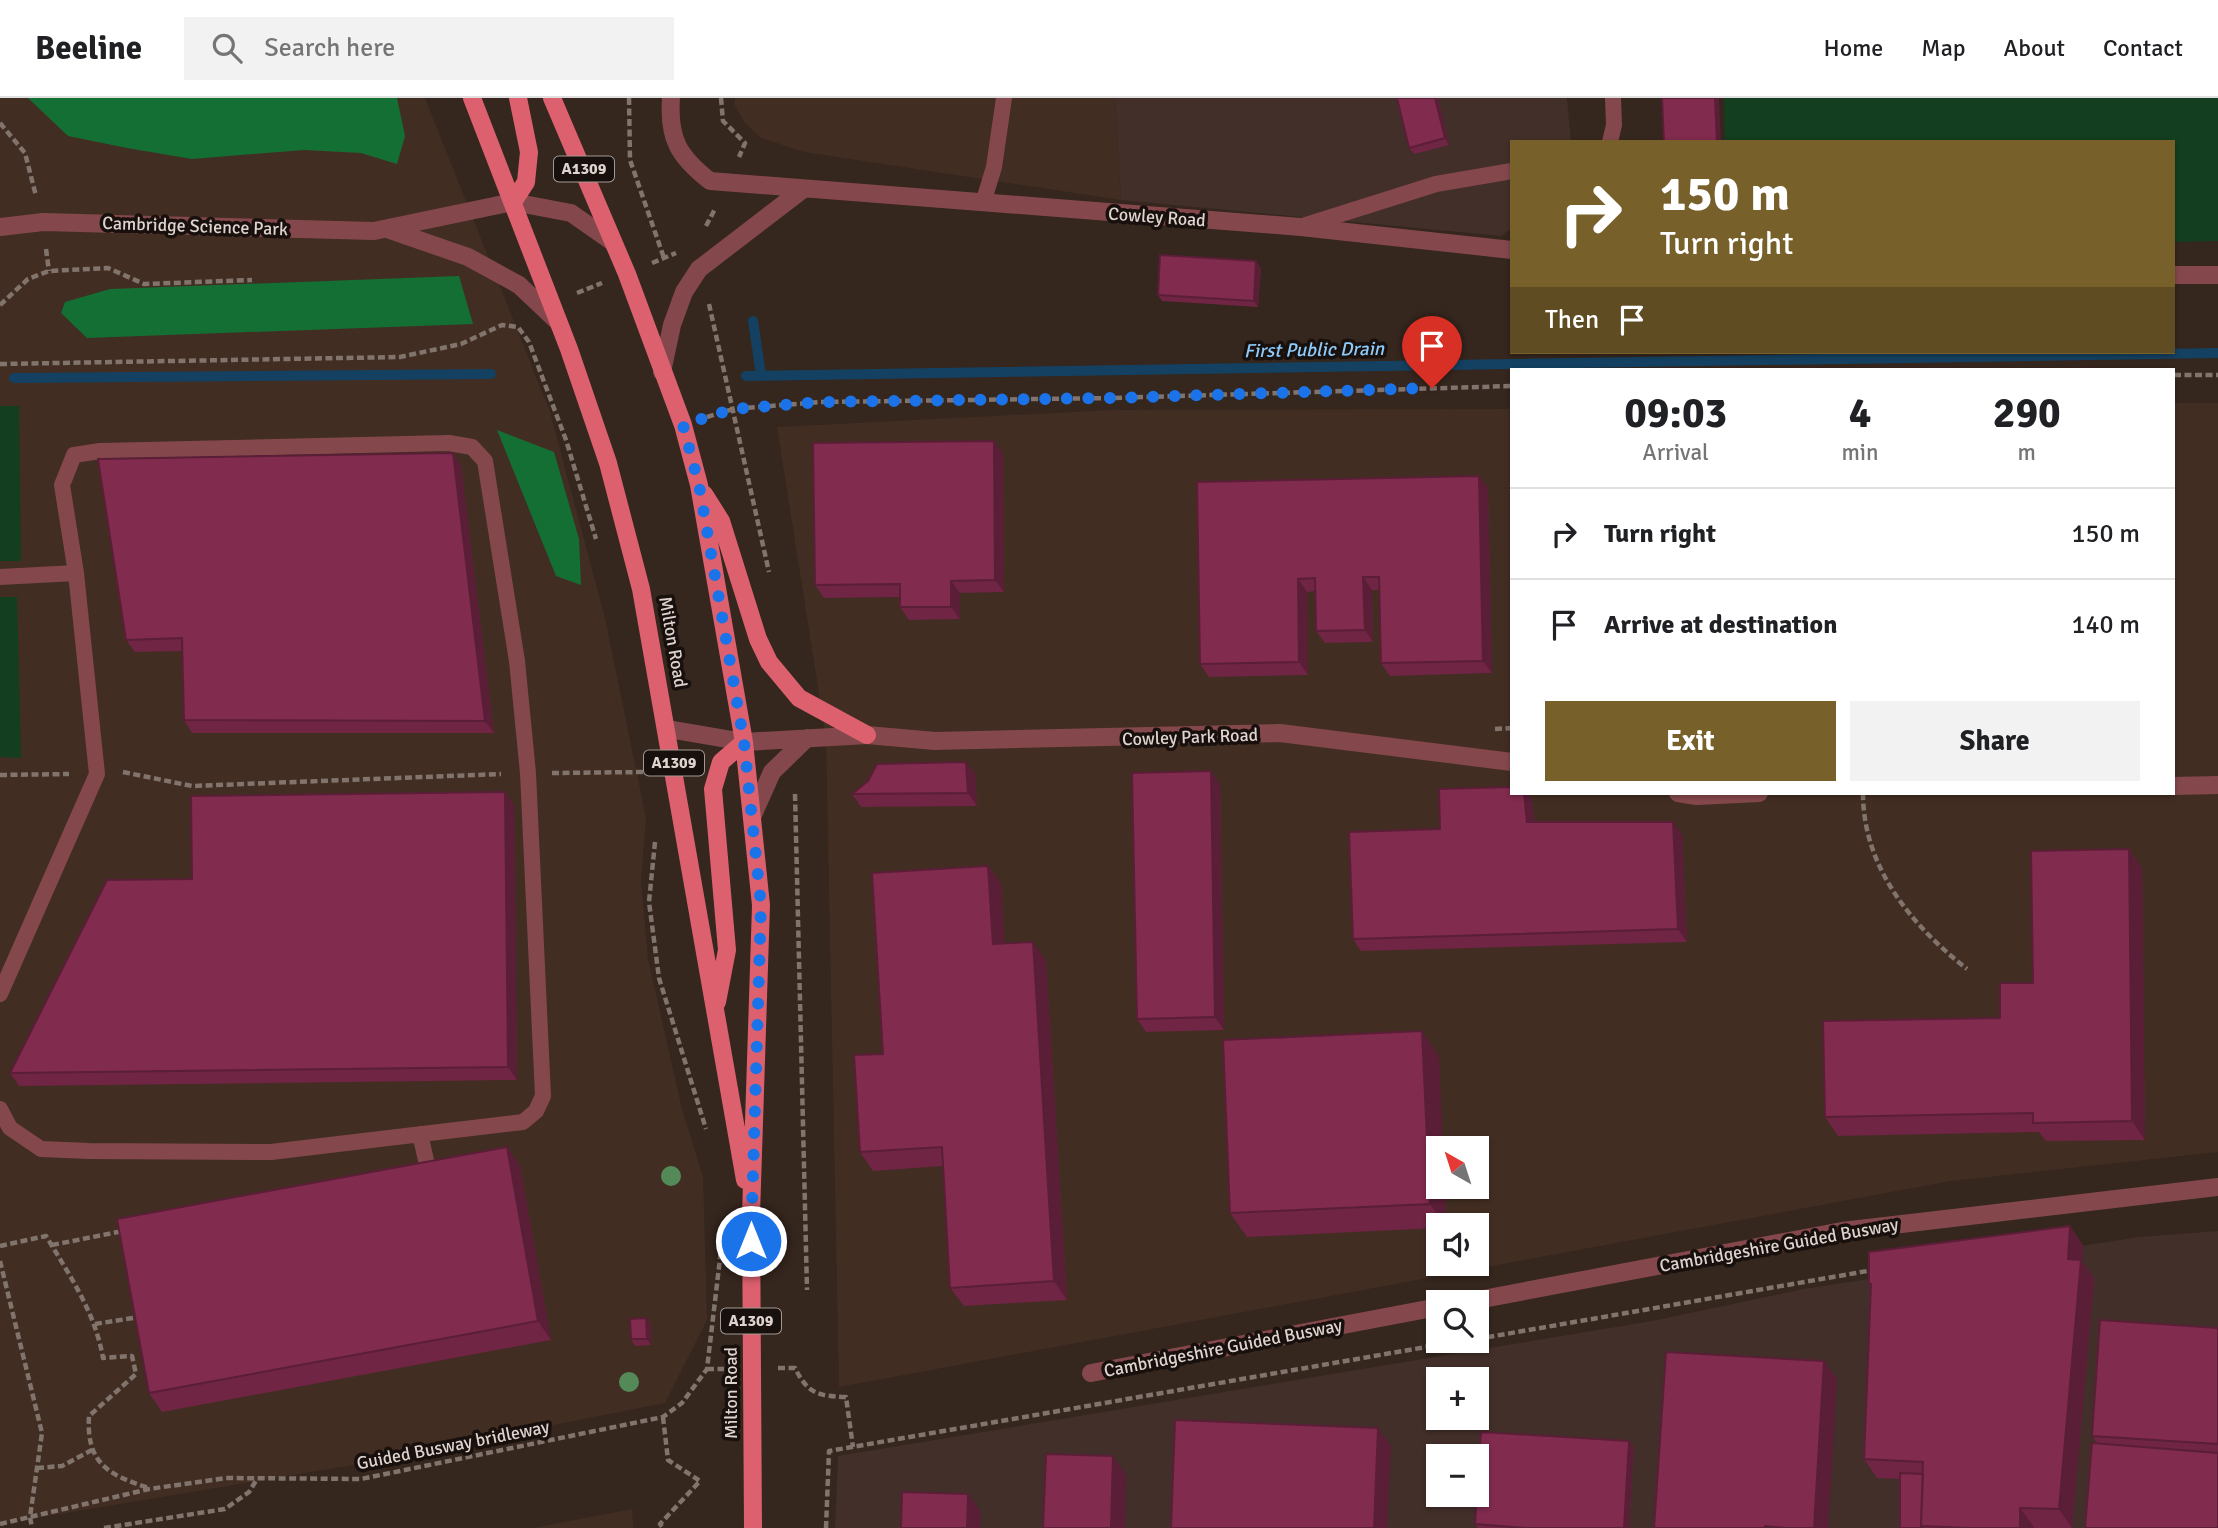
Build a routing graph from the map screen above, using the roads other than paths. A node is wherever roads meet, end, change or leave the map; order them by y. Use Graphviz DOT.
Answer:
graph roads {
  1 [pos="472,98"];
  2 [pos="518,98"];
  3 [pos="552,98"];
  4 [pos="671,98"];
  5 [pos="1004,98"];
  6 [pos="1613,98"];
  7 [pos="1610,140"];
  8 [pos="1510,171"];
  9 [pos="802,190"];
  10 [pos="513,202"];
  11 [pos="983,204"];
  12 [pos="0,227"];
  13 [pos="1301,227"];
  14 [pos="390,230"];
  15 [pos="611,241"];
  16 [pos="1510,250"];
  17 [pos="2175,275"];
  18 [pos="2218,275"];
  19 [pos="558,321"];
  20 [pos="662,372"];
  21 [pos="699,485"];
  22 [pos="76,573"];
  23 [pos="0,577"];
  24 [pos="668,729"];
  25 [pos="867,735"];
  26 [pos="807,738"];
  27 [pos="744,742"];
  28 [pos="1510,762"];
  29 [pos="2218,785"];
  30 [pos="2175,786"];
  31 [pos="1691,795"];
  32 [pos="1718,795"];
  33 [pos="752,817"];
  34 [pos="0,994"];
  35 [pos="715,1013"];
  36 [pos="0,1109"];
  37 [pos="420,1134"];
  38 [pos="431,1182"];
  39 [pos="2218,1187"];
  40 [pos="751,1215"];
  41 [pos="1489,1298"];
  42 [pos="1426,1309"];
  43 [pos="1091,1373"];
  44 [pos="753,1528"];
  1 -- 10 [label="main road, Milton Road / A1309"];
  2 -- 10 [label="main road, A1309"];
  3 -- 15 [label="main road, Milton Road / A1309"];
  4 -- 9 [label="street, Cowley Road"];
  5 -- 11 [label="lane"];
  6 -- 7 [label="lane"];
  8 -- 13 [label="lane"];
  9 -- 11 [label="street, Cowley Road"];
  9 -- 20 [label="street"];
  10 -- 14 [label="street, Cambridge Science Park"];
  10 -- 15 [label="street, Cambridge Science Park"];
  10 -- 19 [label="main road, Milton Road / A1309"];
  11 -- 13 [label="street, Cowley Road"];
  12 -- 14 [label="street, Cambridge Science Park"];
  13 -- 16 [label="street, Cowley Road"];
  14 -- 19 [label="street, Cambridge Science Park"];
  15 -- 20 [label="main road, Milton Road / A1309"];
  17 -- 18 [label="street"];
  19 -- 24 [label="main road, Milton Road / A1309"];
  20 -- 21 [label="main road, Milton Road / A1309"];
  21 -- 25 [label="main road, A1309"];
  21 -- 27 [label="main road, Milton Road / A1309"];
  22 -- 23 [label="lane"];
  22 -- 34 [label="lane"];
  22 -- 37 [label="lane"];
  24 -- 27 [label="street, A1309"];
  24 -- 35 [label="main road, Milton Road / A1309"];
  25 -- 26 [label="street, A1309"];
  25 -- 28 [label="street, Cowley Park Road"];
  26 -- 27 [label="street, A1309"];
  26 -- 33 [label="street, A1309"];
  27 -- 33 [label="main road, Milton Road / A1309"];
  27 -- 35 [label="main road, A1309"];
  29 -- 30 [label="street"];
  31 -- 32 [label="street"];
  33 -- 40 [label="main road, Milton Road / A1309"];
  35 -- 40 [label="main road, Milton Road / A1309"];
  36 -- 37 [label="lane"];
  37 -- 38 [label="lane"];
  39 -- 41 [label="street, Cambridgeshire Guided Busway"];
  40 -- 44 [label="main road, Milton Road / A1309"];
  42 -- 43 [label="street, Cambridgeshire Guided Busway"];
}
